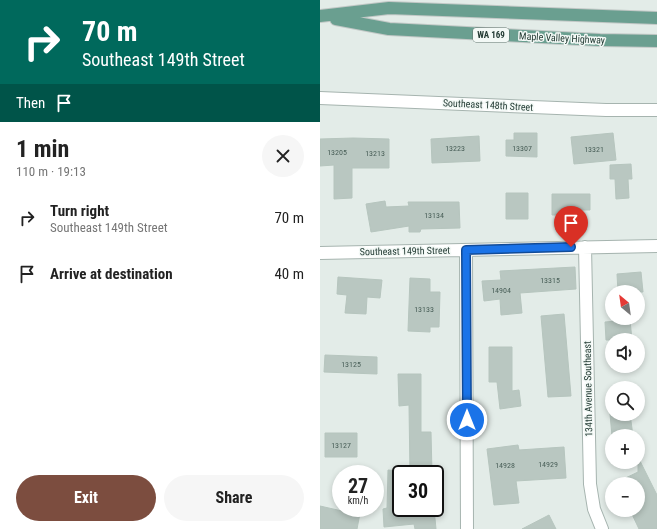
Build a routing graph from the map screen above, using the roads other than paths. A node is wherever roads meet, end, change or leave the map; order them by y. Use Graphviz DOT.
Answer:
graph roads {
  1 [pos="323,16"];
  2 [pos="657,18"];
  3 [pos="657,41"];
  4 [pos="320,98"];
  5 [pos="657,110"];
  6 [pos="657,246"];
  7 [pos="586,247"];
  8 [pos="466,250"];
  9 [pos="320,253"];
  10 [pos="467,529"];
  11 [pos="602,529"];
  1 -- 2 [label="main road, Maple Valley Highway / WA 169"];
  1 -- 3 [label="main road, Maple Valley Highway / WA 169"];
  4 -- 5 [label="street, Southeast 148th Street"];
  6 -- 7 [label="street, Southeast 149th Street"];
  7 -- 8 [label="street, Southeast 149th Street"];
  7 -- 11 [label="street, 134th Avenue Southeast"];
  8 -- 9 [label="street, Southeast 149th Street"];
  8 -- 10 [label="street"];
}
